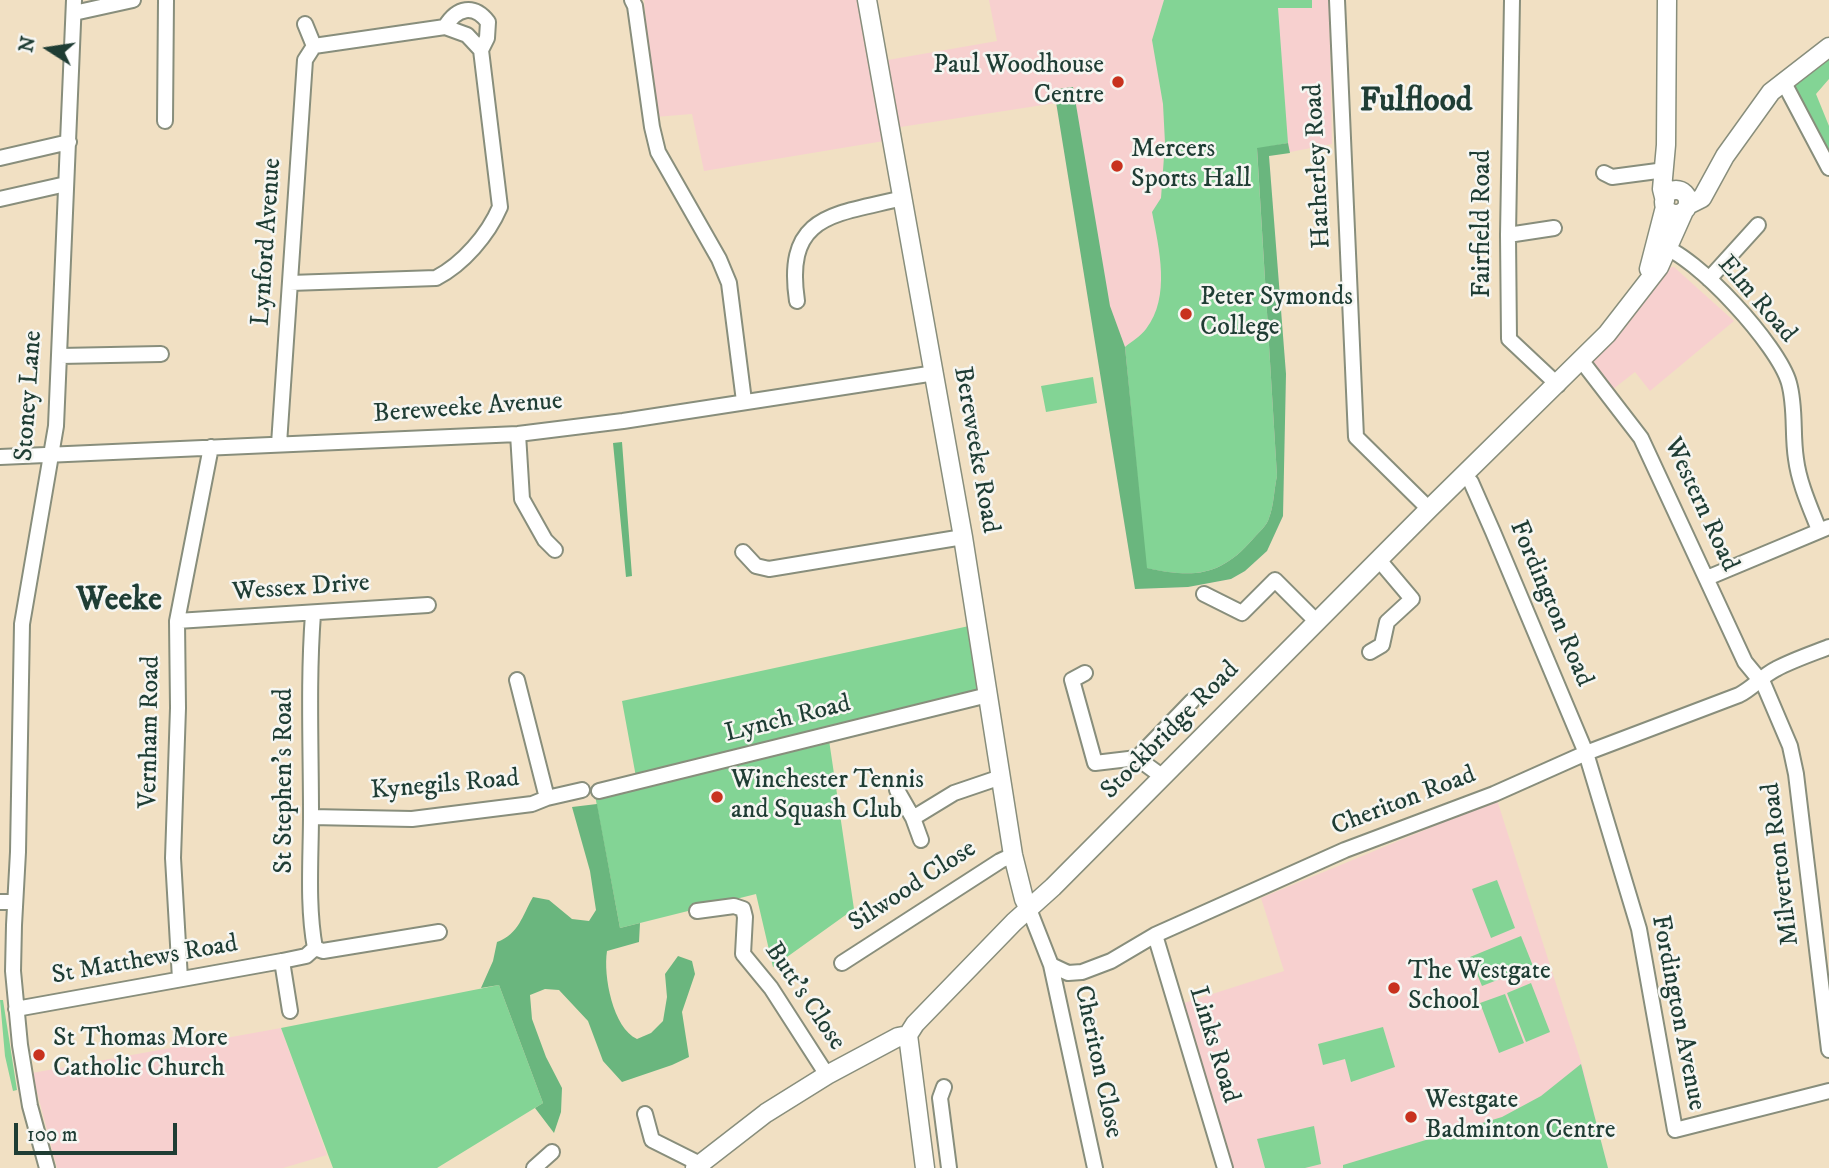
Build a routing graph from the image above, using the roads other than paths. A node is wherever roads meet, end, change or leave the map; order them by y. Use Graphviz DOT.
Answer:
graph roads {
  1 [pos="133,0"];
  2 [pos="166,0"];
  3 [pos="632,0"];
  4 [pos="867,0"];
  5 [pos="1337,0"];
  6 [pos="1512,0"];
  7 [pos="1667,0"];
  8 [pos="74,7"];
  9 [pos="305,24"];
  10 [pos="445,27"];
  11 [pos="314,46"];
  12 [pos="1829,47"];
  13 [pos="481,50"];
  14 [pos="1783,81"];
  15 [pos="165,121"];
  16 [pos="68,142"];
  17 [pos="0,158"];
  18 [pos="1829,168"];
  19 [pos="1665,170"];
  20 [pos="1604,173"];
  21 [pos="66,184"];
  22 [pos="903,198"];
  23 [pos="0,199"];
  24 [pos="1677,201"];
  25 [pos="1758,225"];
  26 [pos="1554,228"];
  27 [pos="1508,235"];
  28 [pos="1662,246"];
  29 [pos="1709,279"];
  30 [pos="290,284"];
  31 [pos="797,302"];
  32 [pos="161,354"];
  33 [pos="61,356"];
  34 [pos="1581,360"];
  35 [pos="935,373"];
  36 [pos="1558,384"];
  37 [pos="744,401"];
  38 [pos="518,434"];
  39 [pos="279,444"];
  40 [pos="211,447"];
  41 [pos="52,455"];
  42 [pos="0,457"];
  43 [pos="1464,476"];
  44 [pos="1429,509"];
  45 [pos="1824,528"];
  46 [pos="963,537"];
  47 [pos="555,550"];
  48 [pos="743,552"];
  49 [pos="1379,560"];
  50 [pos="1707,578"];
  51 [pos="1204,594"];
  52 [pos="428,605"];
  53 [pos="313,614"];
  54 [pos="177,621"];
  55 [pos="1317,622"];
  56 [pos="1829,647"];
  57 [pos="1370,652"];
  58 [pos="1085,673"];
  59 [pos="1760,679"];
  60 [pos="517,680"];
  61 [pos="988,695"];
  62 [pos="1192,701"];
  63 [pos="1586,753"];
  64 [pos="1137,758"];
  65 [pos="1001,777"];
  66 [pos="1163,777"];
  67 [pos="582,790"];
  68 [pos="897,790"];
  69 [pos="599,791"];
  70 [pos="547,798"];
  71 [pos="311,817"];
  72 [pos="913,818"];
  73 [pos="920,840"];
  74 [pos="1013,855"];
  75 [pos="8,902"];
  76 [pos="1029,909"];
  77 [pos="697,911"];
  78 [pos="439,932"];
  79 [pos="1154,935"];
  80 [pos="314,948"];
  81 [pos="282,961"];
  82 [pos="842,963"];
  83 [pos="1052,965"];
  84 [pos="180,979"];
  85 [pos="16,1009"];
  86 [pos="290,1010"];
  87 [pos="908,1035"];
  88 [pos="1829,1050"];
  89 [pos="827,1075"];
  90 [pos="944,1087"];
  91 [pos="1829,1091"];
  92 [pos="645,1114"];
  93 [pos="552,1152"];
  94 [pos="697,1166"];
  95 [pos="47,1168"];
  96 [pos="534,1168"];
  97 [pos="925,1168"];
  98 [pos="949,1168"];
  99 [pos="1095,1168"];
  100 [pos="1226,1168"];
  1 -- 8 [label="street"];
  2 -- 15 [label="street"];
  3 -- 37 [label="street"];
  4 -- 22 [label="main road, Bereweeke Road"];
  5 -- 44 [label="street, Hatherley Road"];
  6 -- 27 [label="street, Fairfield Road"];
  7 -- 19 [label="main road, Stockbridge Road"];
  8 -- 16 [label="street, Stoney Lane"];
  9 -- 11 [label="street"];
  10 -- 11 [label="street"];
  10 -- 13 [label="street"];
  10 -- 13 [label="street"];
  11 -- 30 [label="street, Lynford Avenue"];
  12 -- 14 [label="main road"];
  13 -- 30 [label="street"];
  14 -- 18 [label="street"];
  14 -- 24 [label="main road"];
  16 -- 17 [label="street"];
  16 -- 21 [label="street, Stoney Lane"];
  19 -- 20 [label="street"];
  19 -- 24 [label="main road, Stockbridge Road"];
  21 -- 23 [label="street"];
  21 -- 33 [label="street, Stoney Lane"];
  22 -- 31 [label="street"];
  22 -- 35 [label="main road, Bereweeke Road"];
  24 -- 28 [label="main road, Stockbridge Road"];
  25 -- 29 [label="street"];
  26 -- 27 [label="street"];
  27 -- 36 [label="street, Fairfield Road"];
  28 -- 29 [label="street, Elm Road"];
  28 -- 34 [label="main road, Stockbridge Road"];
  29 -- 45 [label="street, Elm Road"];
  30 -- 39 [label="street, Lynford Avenue"];
  32 -- 33 [label="street"];
  33 -- 41 [label="street, Stoney Lane"];
  34 -- 36 [label="main road, Stockbridge Road"];
  34 -- 50 [label="street, Western Road"];
  35 -- 37 [label="street, Bereweeke Avenue"];
  35 -- 46 [label="main road, Bereweeke Road"];
  36 -- 43 [label="main road, Stockbridge Road"];
  37 -- 38 [label="street, Bereweeke Avenue"];
  38 -- 39 [label="street, Bereweeke Avenue"];
  38 -- 47 [label="street"];
  39 -- 40 [label="street, Bereweeke Avenue"];
  40 -- 41 [label="street, Bereweeke Avenue"];
  40 -- 54 [label="street, Vernham Road"];
  41 -- 42 [label="street, Bereweeke Avenue"];
  41 -- 75 [label="street, Stoney Lane"];
  43 -- 44 [label="main road, Stockbridge Road"];
  43 -- 63 [label="street, Fordington Road"];
  44 -- 49 [label="main road, Stockbridge Road"];
  45 -- 50 [label="street"];
  46 -- 48 [label="street"];
  46 -- 61 [label="main road, Bereweeke Road"];
  49 -- 55 [label="main road, Stockbridge Road"];
  49 -- 57 [label="street"];
  50 -- 59 [label="street, Western Road"];
  51 -- 55 [label="street"];
  52 -- 53 [label="street, Wessex Drive"];
  53 -- 54 [label="street, Wessex Drive"];
  53 -- 71 [label="street, St Stephen's Road"];
  54 -- 84 [label="street, Vernham Road"];
  55 -- 66 [label="main road, Stockbridge Road"];
  56 -- 59 [label="street, Cheriton Road"];
  58 -- 64 [label="street"];
  59 -- 63 [label="street, Cheriton Road"];
  59 -- 88 [label="street, Milverton Road"];
  60 -- 70 [label="street"];
  61 -- 65 [label="main road, Bereweeke Road"];
  61 -- 69 [label="street, Lynch Road"];
  62 -- 64 [label="street"];
  63 -- 79 [label="street, Cheriton Road"];
  63 -- 91 [label="street, Fordington Avenue"];
  64 -- 66 [label="street"];
  65 -- 72 [label="street"];
  65 -- 74 [label="main road, Bereweeke Road"];
  66 -- 76 [label="main road, Stockbridge Road"];
  67 -- 70 [label="street, Kynegils Road"];
  68 -- 72 [label="street"];
  70 -- 71 [label="street, Kynegils Road"];
  71 -- 80 [label="street, St Stephen's Road"];
  72 -- 73 [label="street"];
  74 -- 76 [label="main road, Bereweeke Road"];
  74 -- 82 [label="street, Silwood Close"];
  75 -- 85 [label="street, Stoney Lane"];
  76 -- 83 [label="street"];
  76 -- 87 [label="main road, Stockbridge Road"];
  77 -- 89 [label="street, Butt's Close"];
  78 -- 80 [label="street, St Matthews Road"];
  79 -- 83 [label="street, Cheriton Road"];
  79 -- 100 [label="street, Links Road"];
  80 -- 81 [label="street, St Matthews Road"];
  81 -- 84 [label="street, St Matthews Road"];
  81 -- 86 [label="street"];
  83 -- 99 [label="street, Cheriton Close"];
  84 -- 85 [label="street, St Matthews Road"];
  85 -- 95 [label="street, Stoney Lane"];
  87 -- 89 [label="main road, Stockbridge Road"];
  87 -- 97 [label="main road"];
  89 -- 94 [label="main road, Stockbridge Road"];
  90 -- 98 [label="street"];
  92 -- 94 [label="street"];
  93 -- 96 [label="street"];
}
